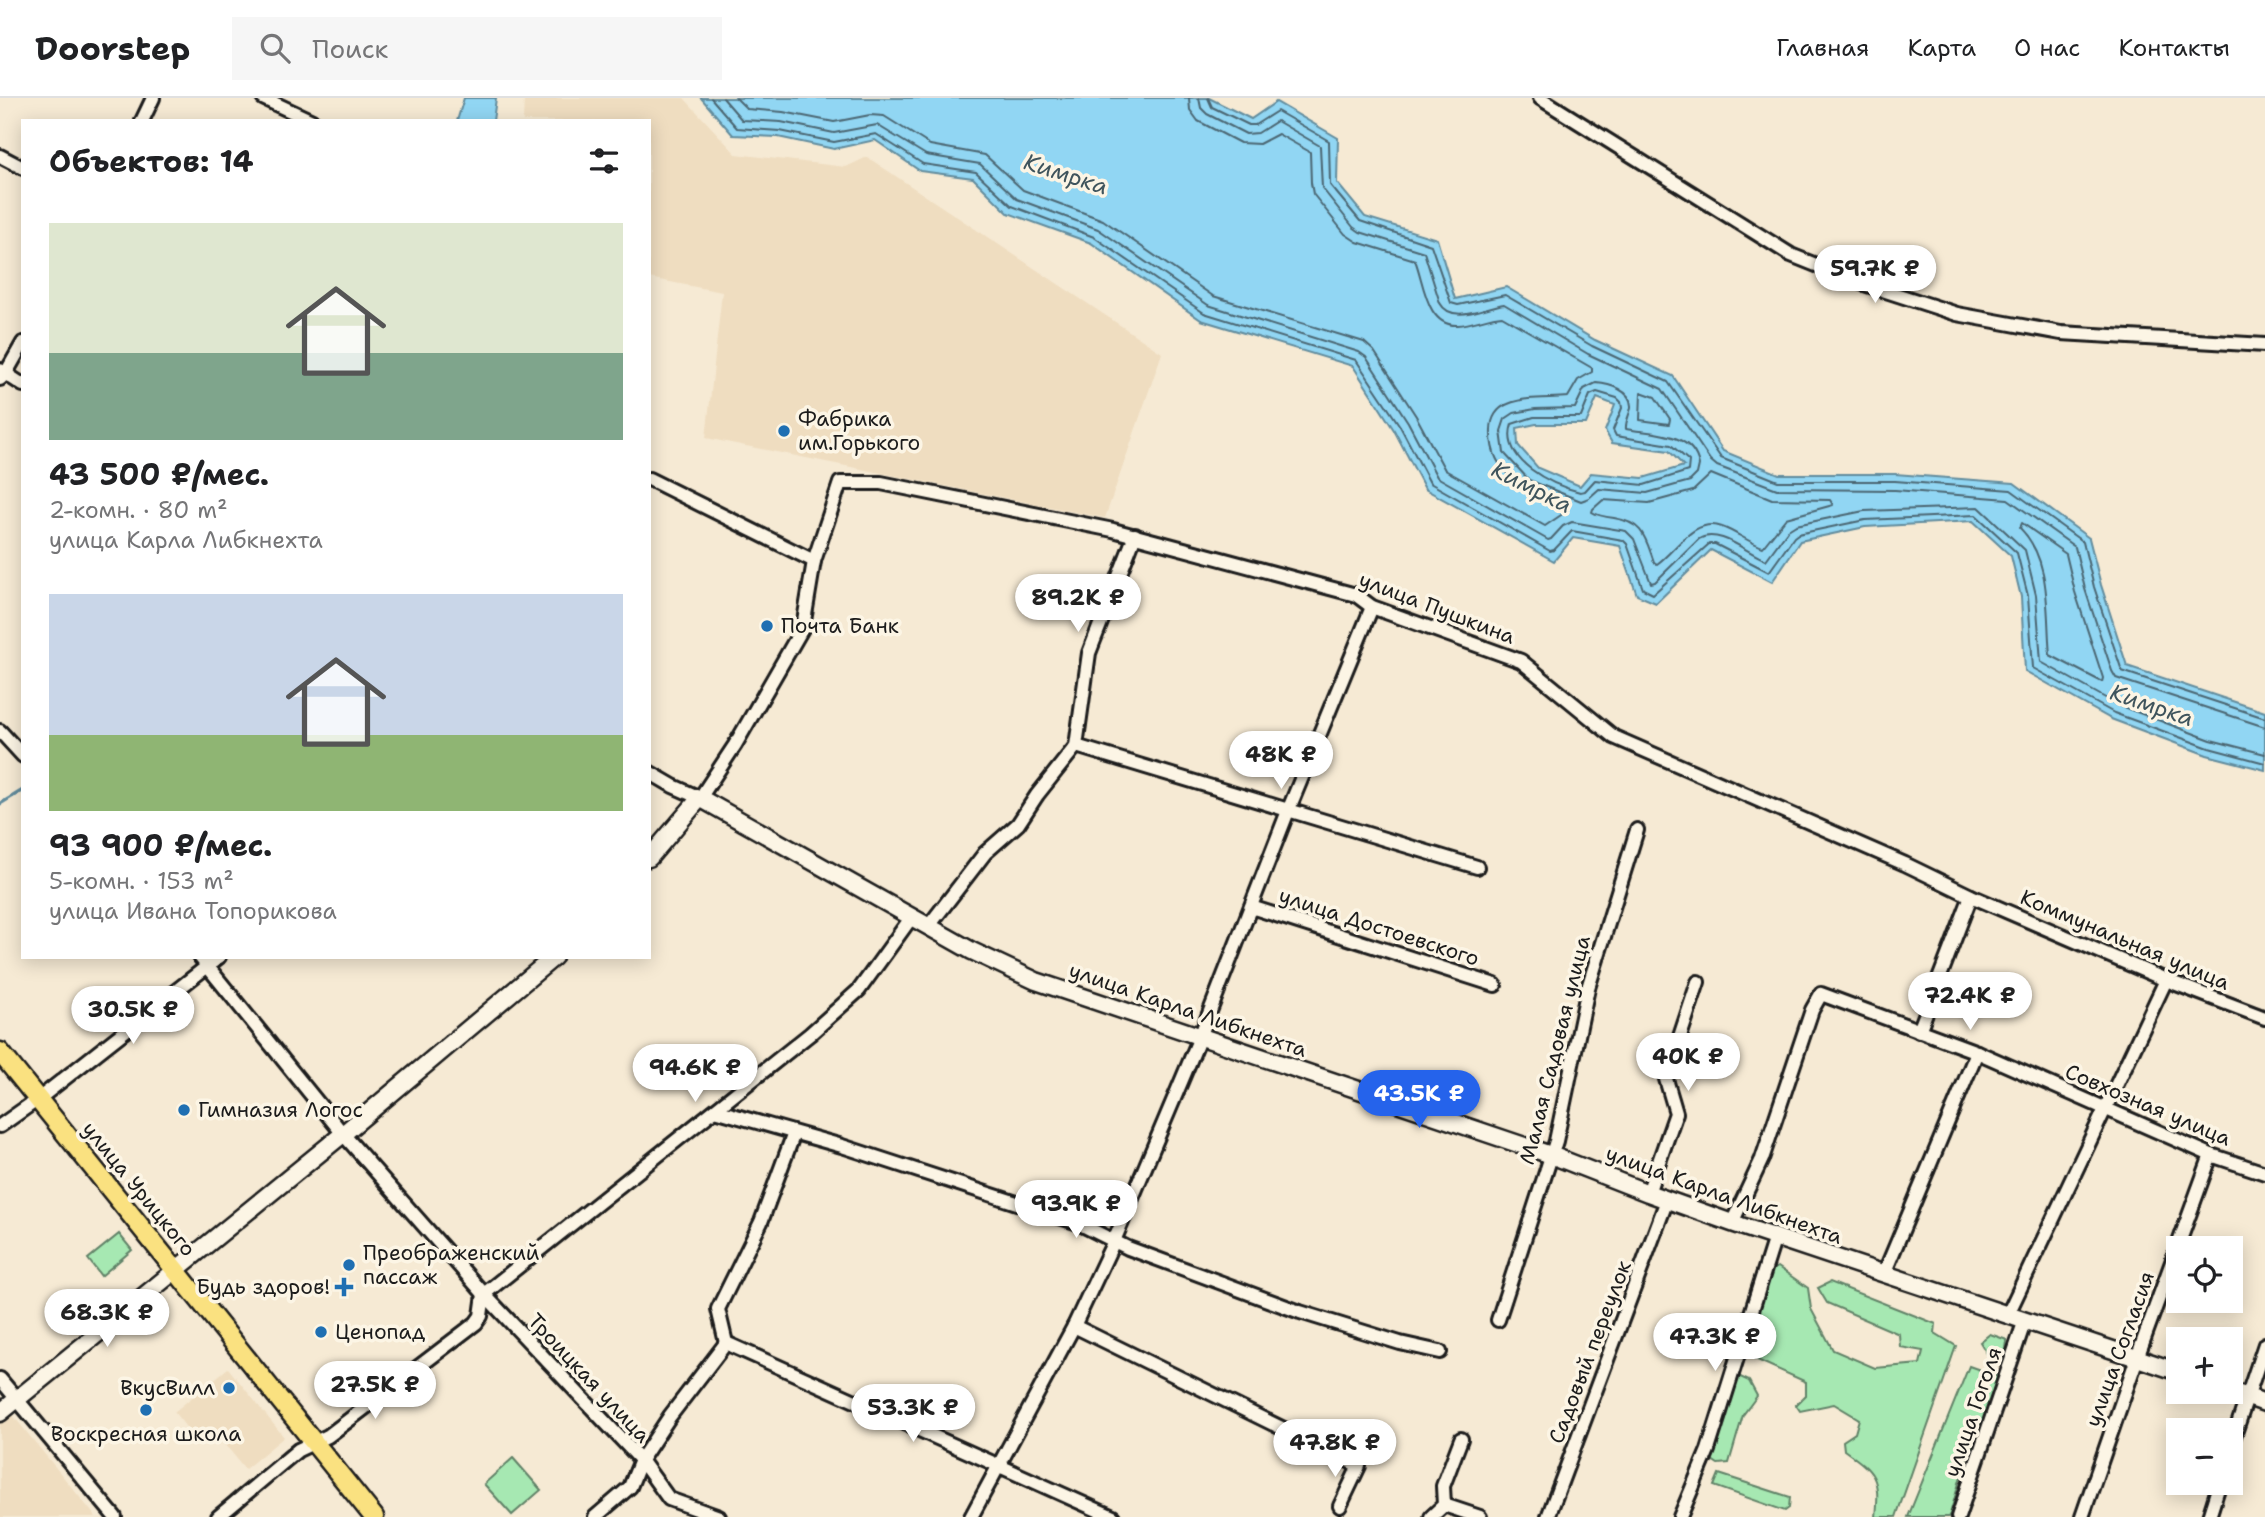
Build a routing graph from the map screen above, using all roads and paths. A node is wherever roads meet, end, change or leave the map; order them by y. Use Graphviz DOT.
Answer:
graph roads {
  1 [pos="153,98"];
  2 [pos="263,98"];
  3 [pos="1540,98"];
  4 [pos="143,119"];
  5 [pos="308,119"];
  6 [pos="0,156"];
  7 [pos="21,167"];
  8 [pos="2265,345"];
  9 [pos="21,346"];
  10 [pos="2,374"];
  11 [pos="21,384"];
  12 [pos="651,480"];
  13 [pos="1135,536"];
  14 [pos="814,561"];
  15 [pos="1372,607"];
  16 [pos="0,731"];
  17 [pos="1076,746"];
  18 [pos="21,754"];
  19 [pos="651,773"];
  20 [pos="700,797"];
  21 [pos="1288,811"];
  22 [pos="1637,830"];
  23 [pos="651,856"];
  24 [pos="1477,867"];
  25 [pos="1971,897"];
  26 [pos="1251,907"];
  27 [pos="911,918"];
  28 [pos="928,928"];
  29 [pos="552,959"];
  30 [pos="204,962"];
  31 [pos="2166,980"];
  32 [pos="1698,982"];
  33 [pos="1495,985"];
  34 [pos="2265,1018"];
  35 [pos="1919,1031"];
  36 [pos="1200,1037"];
  37 [pos="0,1052"];
  38 [pos="1977,1052"];
  39 [pos="38,1099"];
  40 [pos="2105,1109"];
  41 [pos="715,1110"];
  42 [pos="0,1126"];
  43 [pos="794,1133"];
  44 [pos="343,1134"];
  45 [pos="1551,1155"];
  46 [pos="2211,1155"];
  47 [pos="2265,1173"];
  48 [pos="1648,1193"];
  49 [pos="1667,1200"];
  50 [pos="1732,1223"];
  51 [pos="1775,1237"];
  52 [pos="1114,1241"];
  53 [pos="174,1270"];
  54 [pos="1884,1274"];
  55 [pos="484,1294"];
  56 [pos="2008,1314"];
  57 [pos="1498,1320"];
  58 [pos="2025,1320"];
  59 [pos="1074,1326"];
  60 [pos="726,1343"];
  61 [pos="2265,1344"];
  62 [pos="1440,1352"];
  63 [pos="2137,1357"];
  64 [pos="2166,1368"];
  65 [pos="0,1379"];
  66 [pos="2243,1386"];
  67 [pos="2243,1395"];
  68 [pos="16,1399"];
  69 [pos="2265,1403"];
  70 [pos="0,1413"];
  71 [pos="1461,1439"];
  72 [pos="313,1443"];
  73 [pos="641,1460"];
  74 [pos="1001,1465"];
  75 [pos="2216,1495"];
  76 [pos="1444,1505"];
  77 [pos="1340,1506"];
  78 [pos="115,1517"];
  79 [pos="218,1517"];
  80 [pos="374,1517"];
  81 [pos="595,1517"];
  82 [pos="719,1517"];
  83 [pos="971,1517"];
  84 [pos="1113,1517"];
  85 [pos="1431,1517"];
  86 [pos="1480,1517"];
  87 [pos="1548,1517"];
  88 [pos="1681,1517"];
  89 [pos="1958,1517"];
  90 [pos="2082,1517"];
  91 [pos="2208,1517"];
  1 -- 4 [label="street"];
  2 -- 5 [label="street"];
  3 -- 8 [label="street"];
  6 -- 7 [label="street"];
  9 -- 10 [label="street"];
  10 -- 11 [label="street"];
  12 -- 14 [label="street"];
  13 -- 14 [label="street, улица Пушкина"];
  13 -- 15 [label="street, улица Пушкина"];
  13 -- 17 [label="street"];
  14 -- 20 [label="street"];
  15 -- 21 [label="street"];
  15 -- 25 [label="street, улица Пушкина"];
  16 -- 18 [label="street"];
  17 -- 21 [label="street"];
  17 -- 28 [label="street"];
  19 -- 20 [label="street, улица Карла Либкнехта"];
  20 -- 23 [label="street"];
  20 -- 27 [label="street, улица Карла Либкнехта"];
  21 -- 24 [label="street"];
  21 -- 26 [label="street"];
  22 -- 45 [label="street, Малая Садовая улица"];
  25 -- 31 [label="street, Коммунальная улица"];
  25 -- 35 [label="street"];
  26 -- 33 [label="street, улица Достоевского"];
  26 -- 36 [label="street"];
  27 -- 28 [label="street, улица Карла Либкнехта"];
  27 -- 41 [label="street"];
  28 -- 36 [label="street, улица Карла Либкнехта"];
  29 -- 44 [label="street"];
  30 -- 39 [label="street"];
  30 -- 44 [label="street, Троицкая улица"];
  31 -- 34 [label="street, Коммунальная улица"];
  31 -- 40 [label="street"];
  32 -- 48 [label="street"];
  35 -- 38 [label="street, Совхозная улица"];
  35 -- 50 [label="street, Совхозная улица"];
  36 -- 45 [label="street, улица Карла Либкнехта"];
  36 -- 52 [label="street"];
  37 -- 39 [label="main road, улица Урицкого"];
  38 -- 40 [label="street, Совхозная улица"];
  38 -- 54 [label="street"];
  39 -- 42 [label="street"];
  39 -- 53 [label="main road, улица Урицкого"];
  40 -- 46 [label="street, Совхозная улица"];
  40 -- 56 [label="street"];
  41 -- 43 [label="street"];
  41 -- 55 [label="street"];
  43 -- 52 [label="street"];
  43 -- 60 [label="street"];
  44 -- 53 [label="street"];
  44 -- 55 [label="street, Троицкая улица"];
  45 -- 48 [label="street, улица Карла Либкнехта"];
  45 -- 57 [label="street, Малая Садовая улица"];
  46 -- 47 [label="street, Совхозная улица"];
  46 -- 63 [label="street, улица Согласия"];
  48 -- 49 [label="street, улица Карла Либкнехта"];
  49 -- 50 [label="street, улица Карла Либкнехта"];
  49 -- 87 [label="street, Садовый переулок"];
  50 -- 51 [label="street, улица Карла Либкнехта"];
  51 -- 54 [label="street, улица Карла Либкнехта"];
  51 -- 88 [label="street"];
  52 -- 59 [label="street"];
  52 -- 62 [label="street"];
  53 -- 68 [label="street"];
  53 -- 72 [label="main road, улица Урицкого"];
  54 -- 56 [label="street, улица Карла Либкнехта"];
  55 -- 72 [label="street"];
  55 -- 73 [label="street, Троицкая улица"];
  56 -- 58 [label="street, улица Карла Либкнехта"];
  58 -- 63 [label="street, улица Карла Либкнехта"];
  58 -- 89 [label="street, улица Гоголя"];
  59 -- 74 [label="street"];
  59 -- 77 [label="street"];
  60 -- 73 [label="street"];
  60 -- 74 [label="street"];
  61 -- 66 [label="street"];
  63 -- 64 [label="street, улица Карла Либкнехта"];
  63 -- 90 [label="street, улица Согласия"];
  65 -- 68 [label="street"];
  67 -- 69 [label="street"];
  68 -- 70 [label="street"];
  68 -- 78 [label="street"];
  71 -- 76 [label="street"];
  72 -- 79 [label="street"];
  72 -- 80 [label="main road, улица Урицкого"];
  73 -- 81 [label="street"];
  73 -- 82 [label="street, Троицкая улица"];
  74 -- 83 [label="street"];
  74 -- 84 [label="street"];
  75 -- 91 [label="street"];
  76 -- 85 [label="street"];
  76 -- 86 [label="street"];
}
